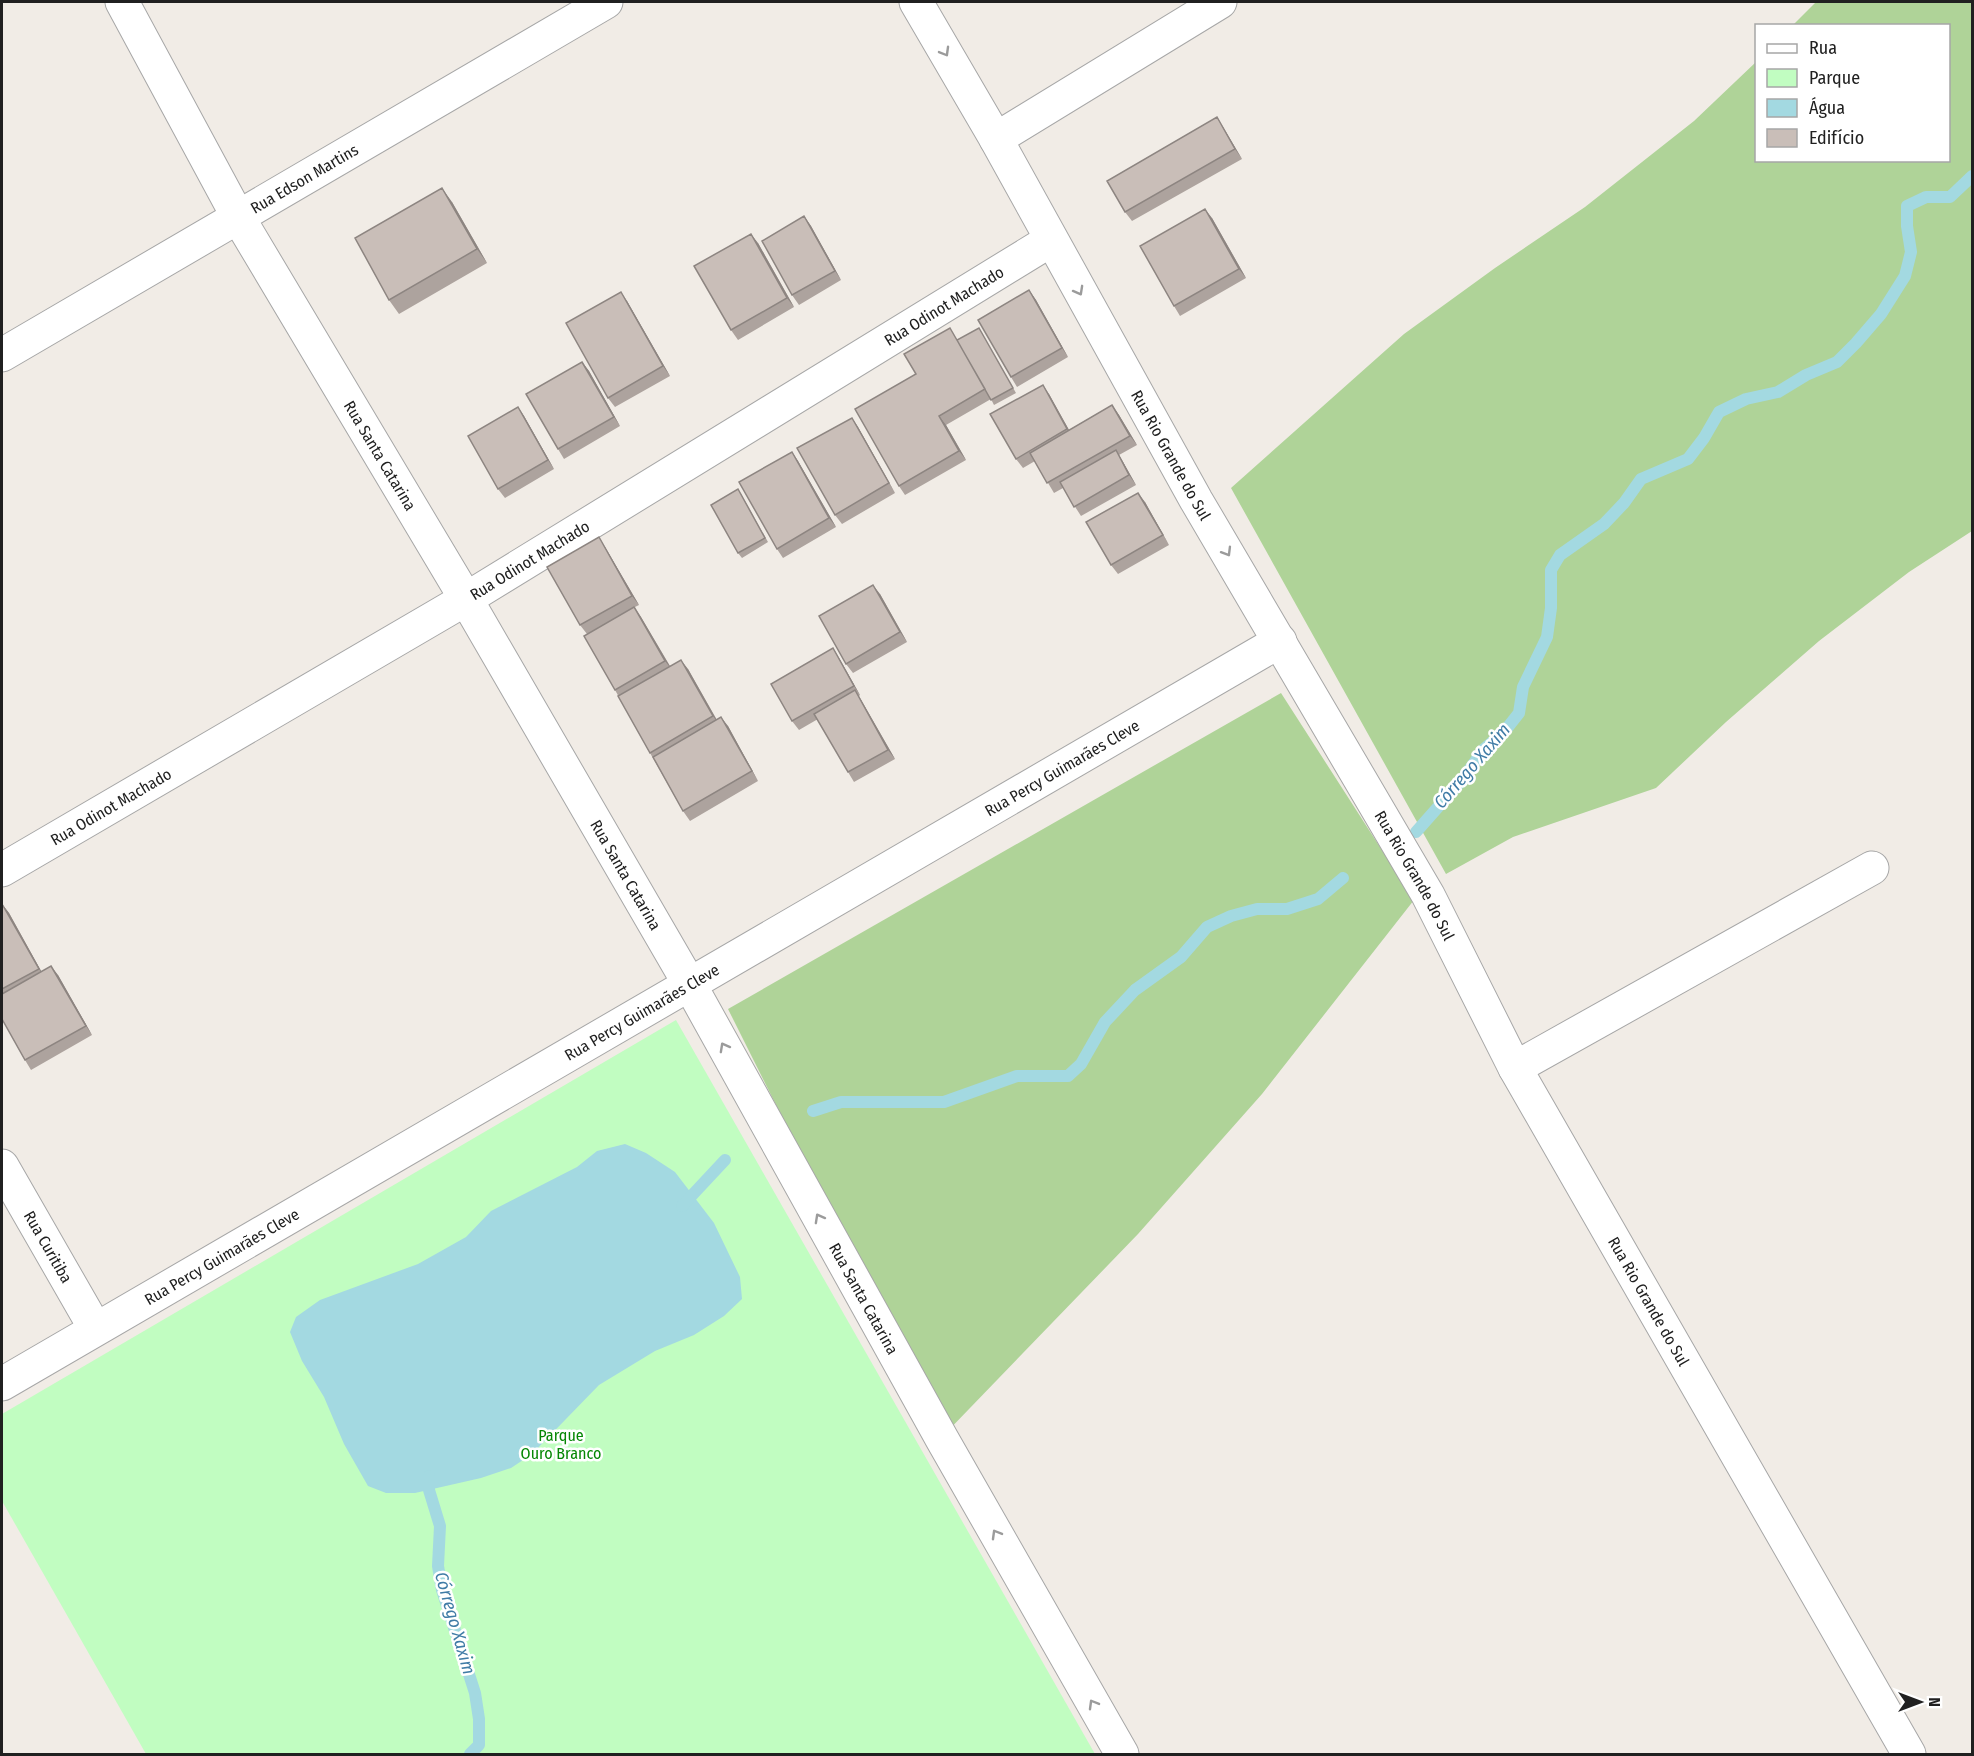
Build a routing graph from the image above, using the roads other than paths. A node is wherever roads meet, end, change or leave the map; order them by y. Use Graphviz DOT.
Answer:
graph roads {
  1 [pos="122,2"];
  2 [pos="606,2"];
  3 [pos="916,2"];
  4 [pos="1220,2"];
  5 [pos="996,139"];
  6 [pos="238,217"];
  7 [pos="1051,240"];
  8 [pos="2,355"];
  9 [pos="466,598"];
  10 [pos="1280,641"];
  11 [pos="1872,868"];
  12 [pos="2,870"];
  13 [pos="690,985"];
  14 [pos="1515,1068"];
  15 [pos="2,1166"];
  16 [pos="95,1329"];
  17 [pos="2,1384"];
  18 [pos="1122,1755"];
  19 [pos="1909,1755"];
  1 -- 6 [label="street, Rua Santa Catarina"];
  2 -- 6 [label="street, Rua Edson Martins"];
  3 -- 5 [label="street, Rua Rio Grande do Sul, one-way"];
  4 -- 5 [label="street"];
  5 -- 7 [label="street, Rua Rio Grande do Sul"];
  6 -- 8 [label="street, Rua Edson Martins"];
  6 -- 9 [label="street, Rua Santa Catarina"];
  7 -- 9 [label="street, Rua Odinot Machado"];
  7 -- 10 [label="street, Rua Rio Grande do Sul, one-way"];
  9 -- 12 [label="street, Rua Odinot Machado"];
  9 -- 13 [label="street, Rua Santa Catarina"];
  10 -- 13 [label="street, Rua Percy Guimarães Cleve"];
  10 -- 14 [label="street, Rua Rio Grande do Sul"];
  11 -- 14 [label="street"];
  13 -- 16 [label="street, Rua Percy Guimarães Cleve"];
  18 -- 13 [label="street, Rua Santa Catarina, one-way"];
  14 -- 19 [label="street, Rua Rio Grande do Sul"];
  15 -- 16 [label="street, Rua Curitiba"];
  16 -- 17 [label="street, Rua Percy Guimarães Cleve"];
}
